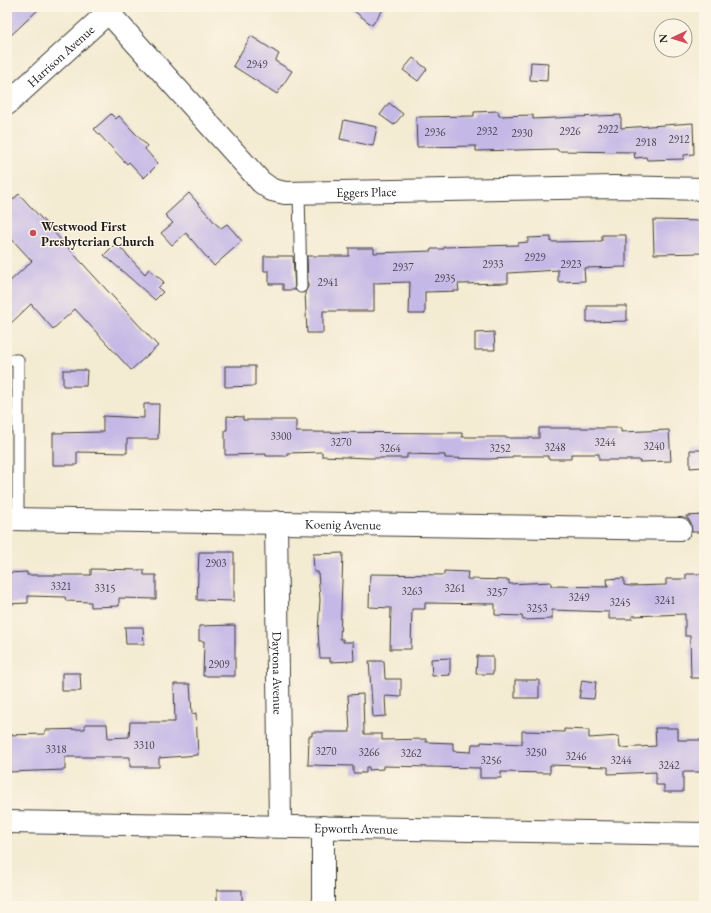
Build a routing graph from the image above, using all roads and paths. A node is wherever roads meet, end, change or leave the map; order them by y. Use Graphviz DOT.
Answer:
graph roads {
  1 [pos="111,10"];
  2 [pos="7,104"];
  3 [pos="704,189"];
  4 [pos="299,193"];
  5 [pos="301,287"];
  6 [pos="7,360"];
  7 [pos="13,519"];
  8 [pos="276,522"];
  9 [pos="680,529"];
  10 [pos="7,822"];
  11 [pos="280,825"];
  12 [pos="323,827"];
  13 [pos="704,834"];
  14 [pos="323,906"];
  1 -- 2 [label="street, Harrison Avenue"];
  1 -- 4 [label="street, Eggers Place"];
  3 -- 4 [label="street, Eggers Place"];
  4 -- 5 [label="lane"];
  6 -- 7 [label="lane"];
  7 -- 8 [label="street, Koenig Avenue"];
  8 -- 9 [label="street, Koenig Avenue"];
  8 -- 11 [label="street, Daytona Avenue"];
  10 -- 11 [label="street, Epworth Avenue"];
  11 -- 12 [label="street, Epworth Avenue"];
  12 -- 13 [label="street, Epworth Avenue"];
  12 -- 14 [label="street"];
}
